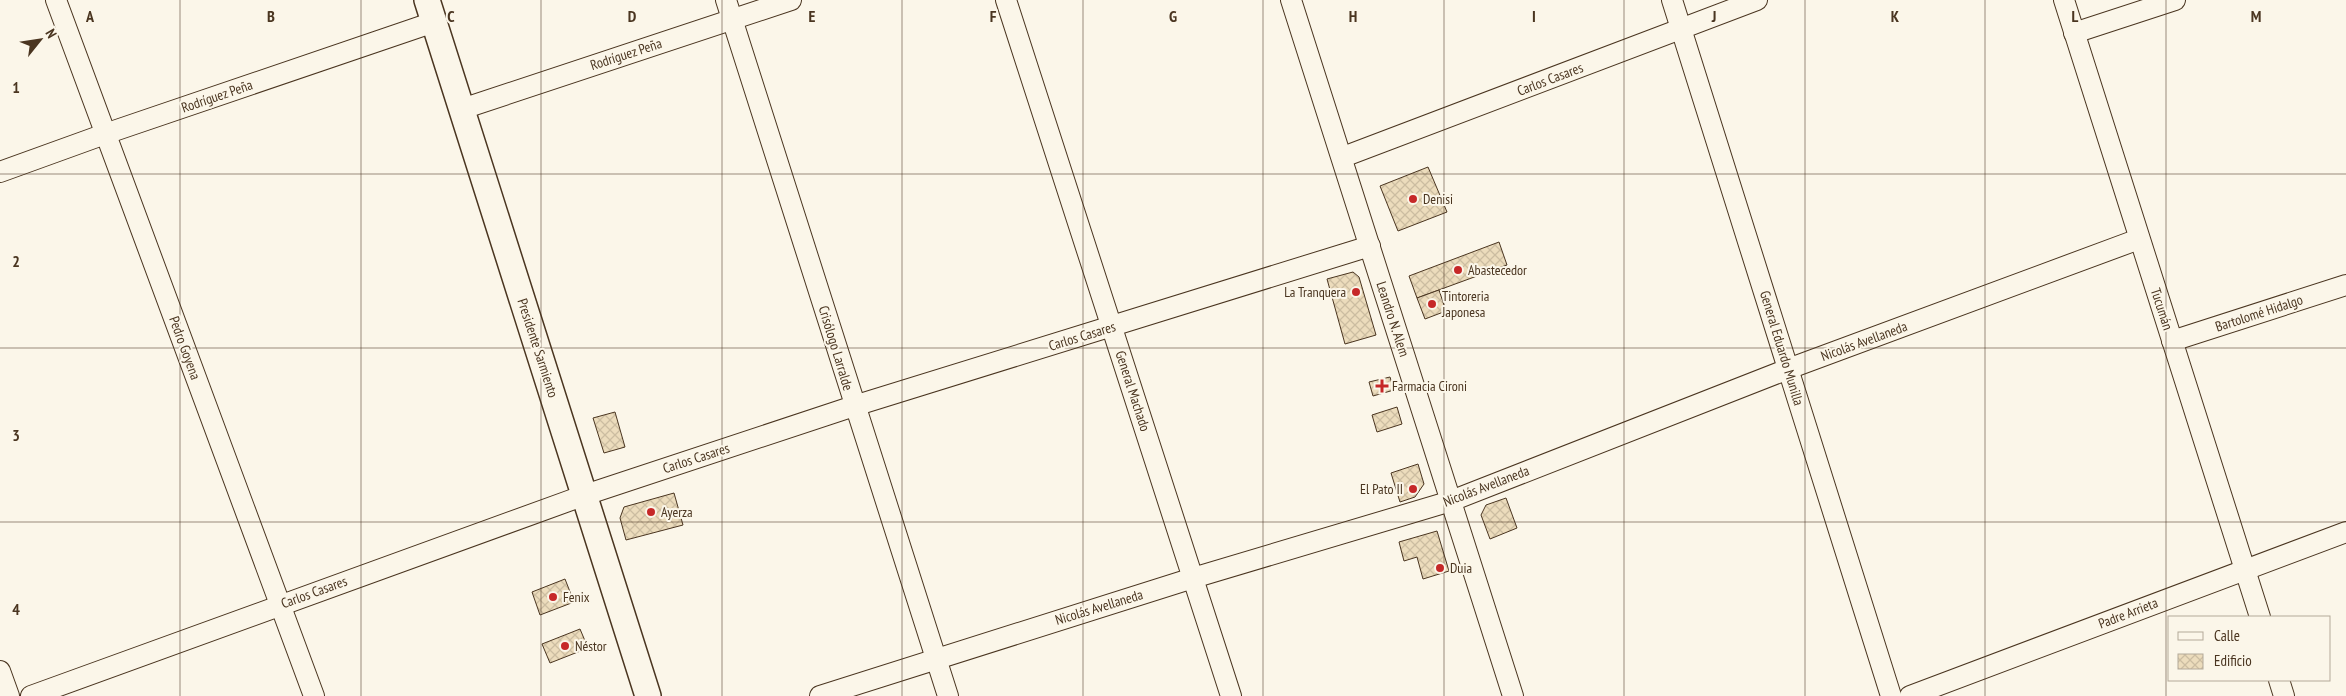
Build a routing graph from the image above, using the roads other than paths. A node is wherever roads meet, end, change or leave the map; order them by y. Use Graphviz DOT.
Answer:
graph roads {
  1 [pos="56,0"];
  2 [pos="726,0"];
  3 [pos="791,0"];
  4 [pos="1006,0"];
  5 [pos="1291,0"];
  6 [pos="1672,0"];
  7 [pos="1758,0"];
  8 [pos="2064,0"];
  9 [pos="2175,0"];
  10 [pos="430,11"];
  11 [pos="732,19"];
  12 [pos="1681,29"];
  13 [pos="2074,33"];
  14 [pos="462,109"];
  15 [pos="105,134"];
  16 [pos="1343,157"];
  17 [pos="0,172"];
  18 [pos="2139,239"];
  19 [pos="1370,246"];
  20 [pos="2346,285"];
  21 [pos="1113,326"];
  22 [pos="2172,341"];
  23 [pos="1788,368"];
  24 [pos="854,406"];
  25 [pos="585,494"];
  26 [pos="1451,501"];
  27 [pos="2346,532"];
  28 [pos="2245,569"];
  29 [pos="1193,578"];
  30 [pos="280,604"];
  31 [pos="2260,616"];
  32 [pos="935,658"];
  33 [pos="0,671"];
  34 [pos="2279,681"];
  35 [pos="9,696"];
  36 [pos="31,696"];
  37 [pos="314,696"];
  38 [pos="648,696"];
  39 [pos="820,696"];
  40 [pos="948,696"];
  41 [pos="1231,696"];
  42 [pos="1513,696"];
  43 [pos="1891,696"];
  44 [pos="1910,696"];
  45 [pos="2284,696"];
  1 -- 15 [label="street, Pedro Goyena"];
  2 -- 11 [label="street, Crisólogo Larralde"];
  3 -- 11 [label="street, Rodríguez Peña"];
  4 -- 21 [label="street, General Machado"];
  5 -- 16 [label="street, Leandro N. Alem"];
  6 -- 12 [label="street, General Eduardo Munilla"];
  7 -- 12 [label="street, Carlos Casares"];
  8 -- 13 [label="street, Tucumán"];
  9 -- 13 [label="street"];
  10 -- 14 [label="main road, Presidente Sarmiento"];
  10 -- 15 [label="street, Rodríguez Peña"];
  11 -- 14 [label="street, Rodríguez Peña"];
  11 -- 24 [label="street, Crisólogo Larralde"];
  12 -- 16 [label="street, Carlos Casares"];
  12 -- 23 [label="street, General Eduardo Munilla"];
  13 -- 18 [label="street, Tucumán"];
  14 -- 25 [label="main road, Presidente Sarmiento"];
  15 -- 17 [label="street, Rodríguez Peña"];
  15 -- 30 [label="street, Pedro Goyena"];
  16 -- 19 [label="street, Leandro N. Alem"];
  18 -- 22 [label="street, Tucumán"];
  18 -- 23 [label="street, Nicolás Avellaneda"];
  19 -- 21 [label="street, Carlos Casares"];
  19 -- 26 [label="street, Leandro N. Alem"];
  20 -- 22 [label="street, Bartolomé Hidalgo"];
  21 -- 24 [label="street, Carlos Casares"];
  21 -- 29 [label="street, General Machado"];
  22 -- 28 [label="street, Tucumán"];
  23 -- 26 [label="street, Nicolás Avellaneda"];
  23 -- 43 [label="street, General Eduardo Munilla"];
  24 -- 25 [label="street, Carlos Casares"];
  24 -- 32 [label="street, Crisólogo Larralde"];
  25 -- 30 [label="street, Carlos Casares"];
  25 -- 38 [label="main road, Presidente Sarmiento"];
  26 -- 29 [label="street, Nicolás Avellaneda"];
  26 -- 42 [label="street, Leandro N. Alem"];
  27 -- 28 [label="street, Padre Arrieta"];
  28 -- 31 [label="street, Tucumán"];
  28 -- 44 [label="street, Padre Arrieta"];
  29 -- 32 [label="street, Nicolás Avellaneda"];
  29 -- 41 [label="street, General Machado"];
  30 -- 36 [label="street, Carlos Casares"];
  30 -- 37 [label="street, Pedro Goyena"];
  32 -- 39 [label="street, Nicolás Avellaneda"];
  32 -- 40 [label="street, Crisólogo Larralde"];
  33 -- 35 [label="street"];
  34 -- 45 [label="street"];
}
